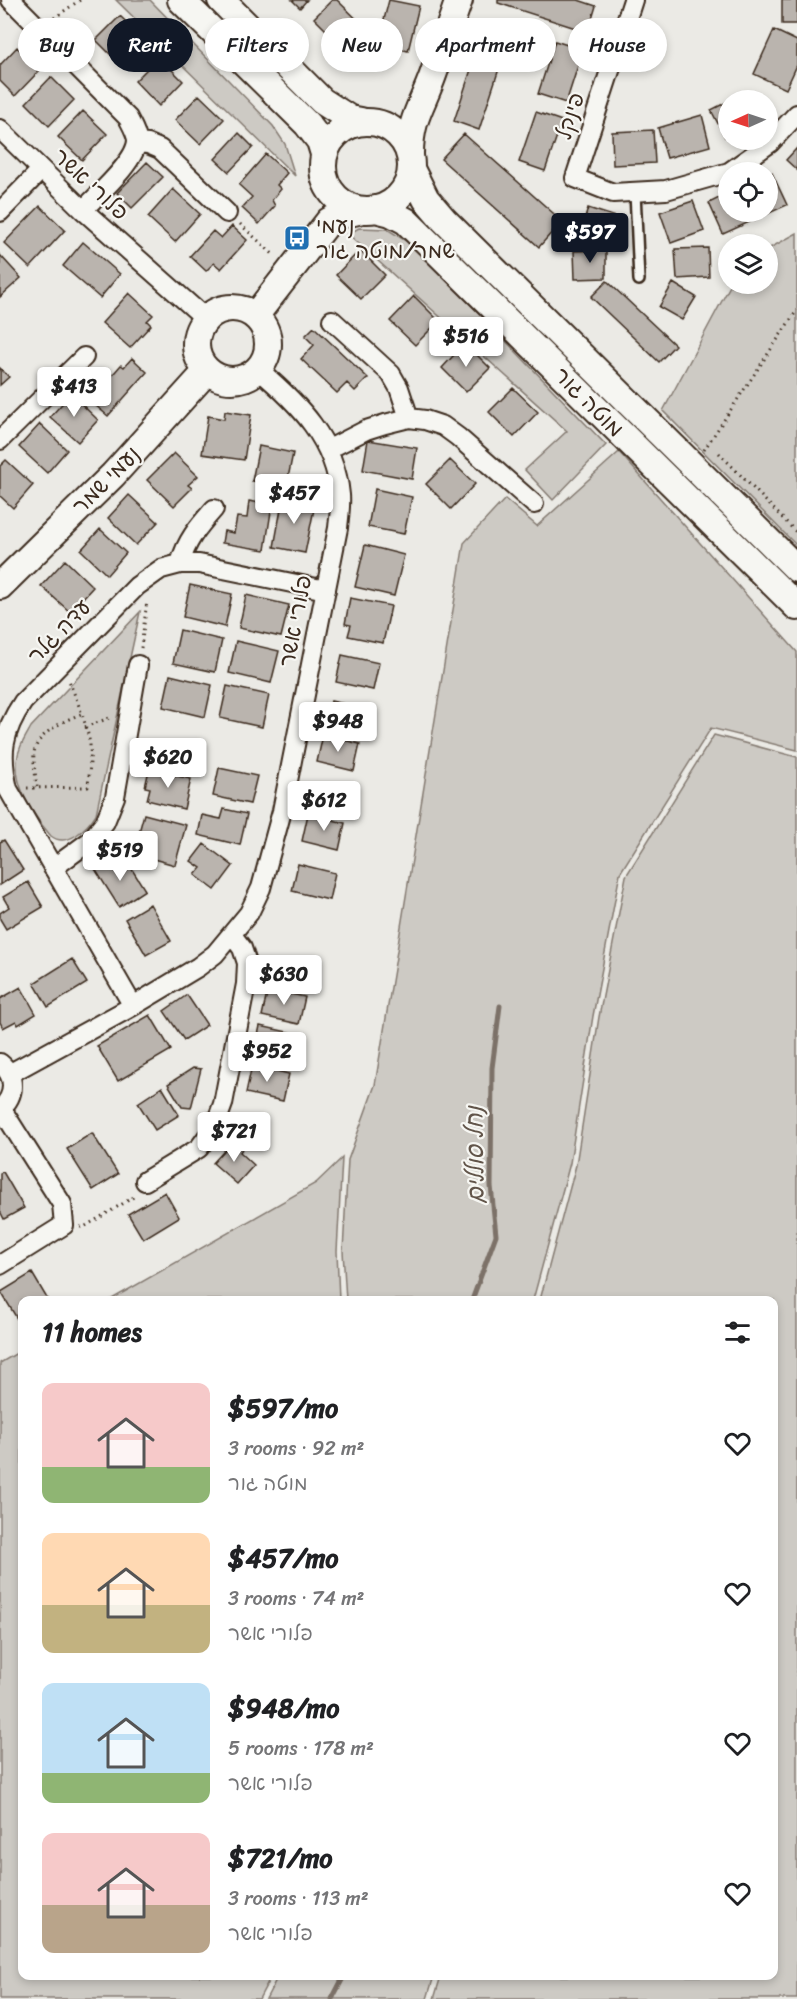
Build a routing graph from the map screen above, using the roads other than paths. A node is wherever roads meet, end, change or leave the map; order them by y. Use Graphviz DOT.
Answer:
graph roads {
  1 [pos="11,0"];
  2 [pos="181,0"];
  3 [pos="221,0"];
  4 [pos="459,0"];
  5 [pos="633,0"];
  6 [pos="433,78"];
  7 [pos="797,114"];
  8 [pos="367,121"];
  9 [pos="0,129"];
  10 [pos="137,143"];
  11 [pos="324,154"];
  12 [pos="411,162"];
  13 [pos="41,170"];
  14 [pos="326,183"];
  15 [pos="635,192"];
  16 [pos="83,210"];
  17 [pos="368,210"];
  18 [pos="0,212"];
  19 [pos="227,213"];
  20 [pos="315,239"];
  21 [pos="639,280"];
  22 [pos="255,316"];
  23 [pos="206,319"];
  24 [pos="332,320"];
  25 [pos="84,357"];
  26 [pos="259,370"];
  27 [pos="207,371"];
  28 [pos="409,418"];
  29 [pos="0,440"];
  30 [pos="329,449"];
  31 [pos="534,504"];
  32 [pos="214,509"];
  33 [pos="180,564"];
  34 [pos="797,569"];
  35 [pos="0,586"];
  36 [pos="326,590"];
  37 [pos="797,607"];
  38 [pos="138,665"];
  39 [pos="1,755"];
  40 [pos="53,868"];
  41 [pos="232,935"];
  42 [pos="133,1006"];
  43 [pos="5,1068"];
  44 [pos="0,1108"];
  45 [pos="145,1181"];
  46 [pos="0,1265"];
  1 -- 10 [label="street"];
  2 -- 11 [label="street"];
  3 -- 8 [label="street"];
  4 -- 6 [label="street"];
  5 -- 15 [label="street, פינקל"];
  6 -- 8 [label="street"];
  6 -- 12 [label="street"];
  7 -- 15 [label="street"];
  8 -- 11 [label="street"];
  8 -- 12 [label="street"];
  9 -- 13 [label="street, פלורי אשר"];
  10 -- 16 [label="street"];
  10 -- 19 [label="street"];
  11 -- 14 [label="street"];
  12 -- 17 [label="street"];
  12 -- 34 [label="street, מוטה גור"];
  13 -- 16 [label="street, פלורי אשר"];
  13 -- 18 [label="street"];
  14 -- 17 [label="street"];
  14 -- 20 [label="street"];
  15 -- 21 [label="lane"];
  16 -- 23 [label="street, פלורי אשר"];
  17 -- 20 [label="street"];
  17 -- 37 [label="street, מוטה גור"];
  20 -- 22 [label="street"];
  22 -- 23 [label="street"];
  22 -- 26 [label="street"];
  23 -- 27 [label="street"];
  24 -- 28 [label="street"];
  25 -- 29 [label="street"];
  26 -- 27 [label="street"];
  26 -- 30 [label="street, פלורי אשר"];
  27 -- 35 [label="street, נעמי שמר"];
  28 -- 30 [label="street"];
  28 -- 31 [label="street"];
  30 -- 36 [label="street, פלורי אשר"];
  32 -- 33 [label="street"];
  33 -- 36 [label="street, עדה גלר"];
  33 -- 39 [label="street, עדה גלר"];
  36 -- 41 [label="street, פלורי אשר"];
  38 -- 40 [label="street"];
  39 -- 40 [label="street, עדה גלר"];
  40 -- 42 [label="street, עדה גלר"];
  41 -- 42 [label="street, פלורי אשר"];
  41 -- 45 [label="street"];
  42 -- 43 [label="street, פלורי אשר"];
  43 -- 44 [label="street"];
  44 -- 46 [label="street"];
}
